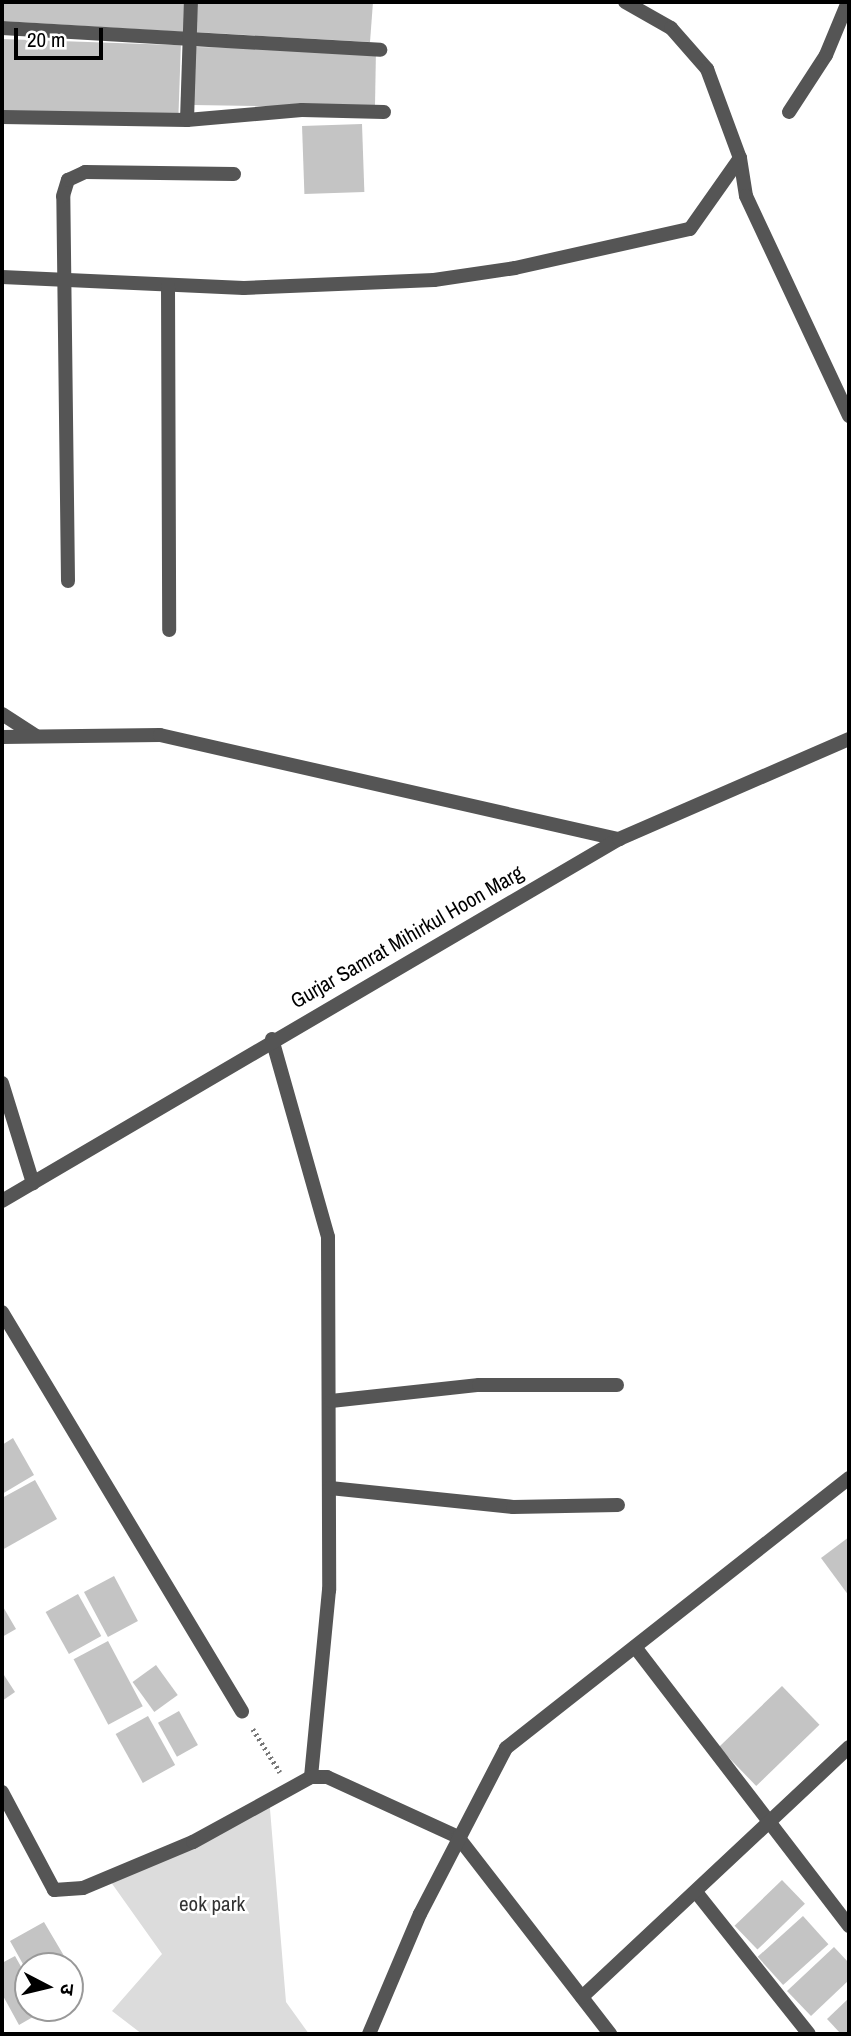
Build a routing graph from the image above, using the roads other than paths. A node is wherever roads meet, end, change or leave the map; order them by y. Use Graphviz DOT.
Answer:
graph roads {
  1 [pos="191,2"];
  2 [pos="625,2"];
  3 [pos="848,2"];
  4 [pos="2,28"];
  5 [pos="191,36"];
  6 [pos="380,50"];
  7 [pos="384,112"];
  8 [pos="789,112"];
  9 [pos="2,117"];
  10 [pos="187,120"];
  11 [pos="740,158"];
  12 [pos="234,174"];
  13 [pos="2,277"];
  14 [pos="68,279"];
  15 [pos="168,286"];
  16 [pos="849,416"];
  17 [pos="68,581"];
  18 [pos="169,630"];
  19 [pos="2,714"];
  20 [pos="36,736"];
  21 [pos="2,737"];
  22 [pos="849,739"];
  23 [pos="619,839"];
  24 [pos="272,1039"];
  25 [pos="2,1083"];
  26 [pos="33,1183"];
  27 [pos="2,1201"];
  28 [pos="2,1312"];
  29 [pos="617,1385"];
  30 [pos="331,1401"];
  31 [pos="849,1478"];
  32 [pos="330,1488"];
  33 [pos="618,1504"];
  34 [pos="635,1647"];
  35 [pos="242,1711"];
  36 [pos="849,1747"];
  37 [pos="311,1777"];
  38 [pos="2,1792"];
  39 [pos="772,1825"];
  40 [pos="458,1838"];
  41 [pos="696,1892"];
  42 [pos="849,1926"];
  43 [pos="582,1997"];
  44 [pos="369,2034"];
  45 [pos="610,2034"];
  46 [pos="809,2034"];
  1 -- 5 [label="street"];
  2 -- 11 [label="street"];
  3 -- 8 [label="street"];
  4 -- 5 [label="street"];
  5 -- 6 [label="street"];
  5 -- 10 [label="street"];
  7 -- 10 [label="street"];
  9 -- 10 [label="street"];
  11 -- 15 [label="street"];
  11 -- 16 [label="street"];
  12 -- 14 [label="street"];
  13 -- 14 [label="street"];
  14 -- 15 [label="street"];
  14 -- 17 [label="street"];
  15 -- 18 [label="street"];
  19 -- 20 [label="street"];
  20 -- 21 [label="street"];
  20 -- 23 [label="street"];
  22 -- 23 [label="street, Gurjar Samrat Mihirkul Hoon Marg"];
  23 -- 24 [label="street, Gurjar Samrat Mihirkul Hoon Marg"];
  24 -- 26 [label="street, Gurjar Samrat Mihirkul Hoon Marg"];
  24 -- 30 [label="street"];
  25 -- 26 [label="street"];
  26 -- 27 [label="street, Gurjar Samrat Mihirkul Hoon Marg"];
  28 -- 35 [label="street"];
  29 -- 30 [label="street"];
  30 -- 32 [label="street"];
  31 -- 34 [label="street"];
  32 -- 33 [label="street"];
  32 -- 37 [label="street"];
  34 -- 39 [label="street"];
  34 -- 40 [label="street"];
  36 -- 39 [label="street"];
  37 -- 38 [label="street"];
  37 -- 40 [label="street"];
  39 -- 41 [label="street"];
  39 -- 42 [label="street"];
  40 -- 43 [label="street"];
  40 -- 44 [label="street"];
  41 -- 43 [label="street"];
  41 -- 46 [label="street"];
  43 -- 45 [label="street"];
}
